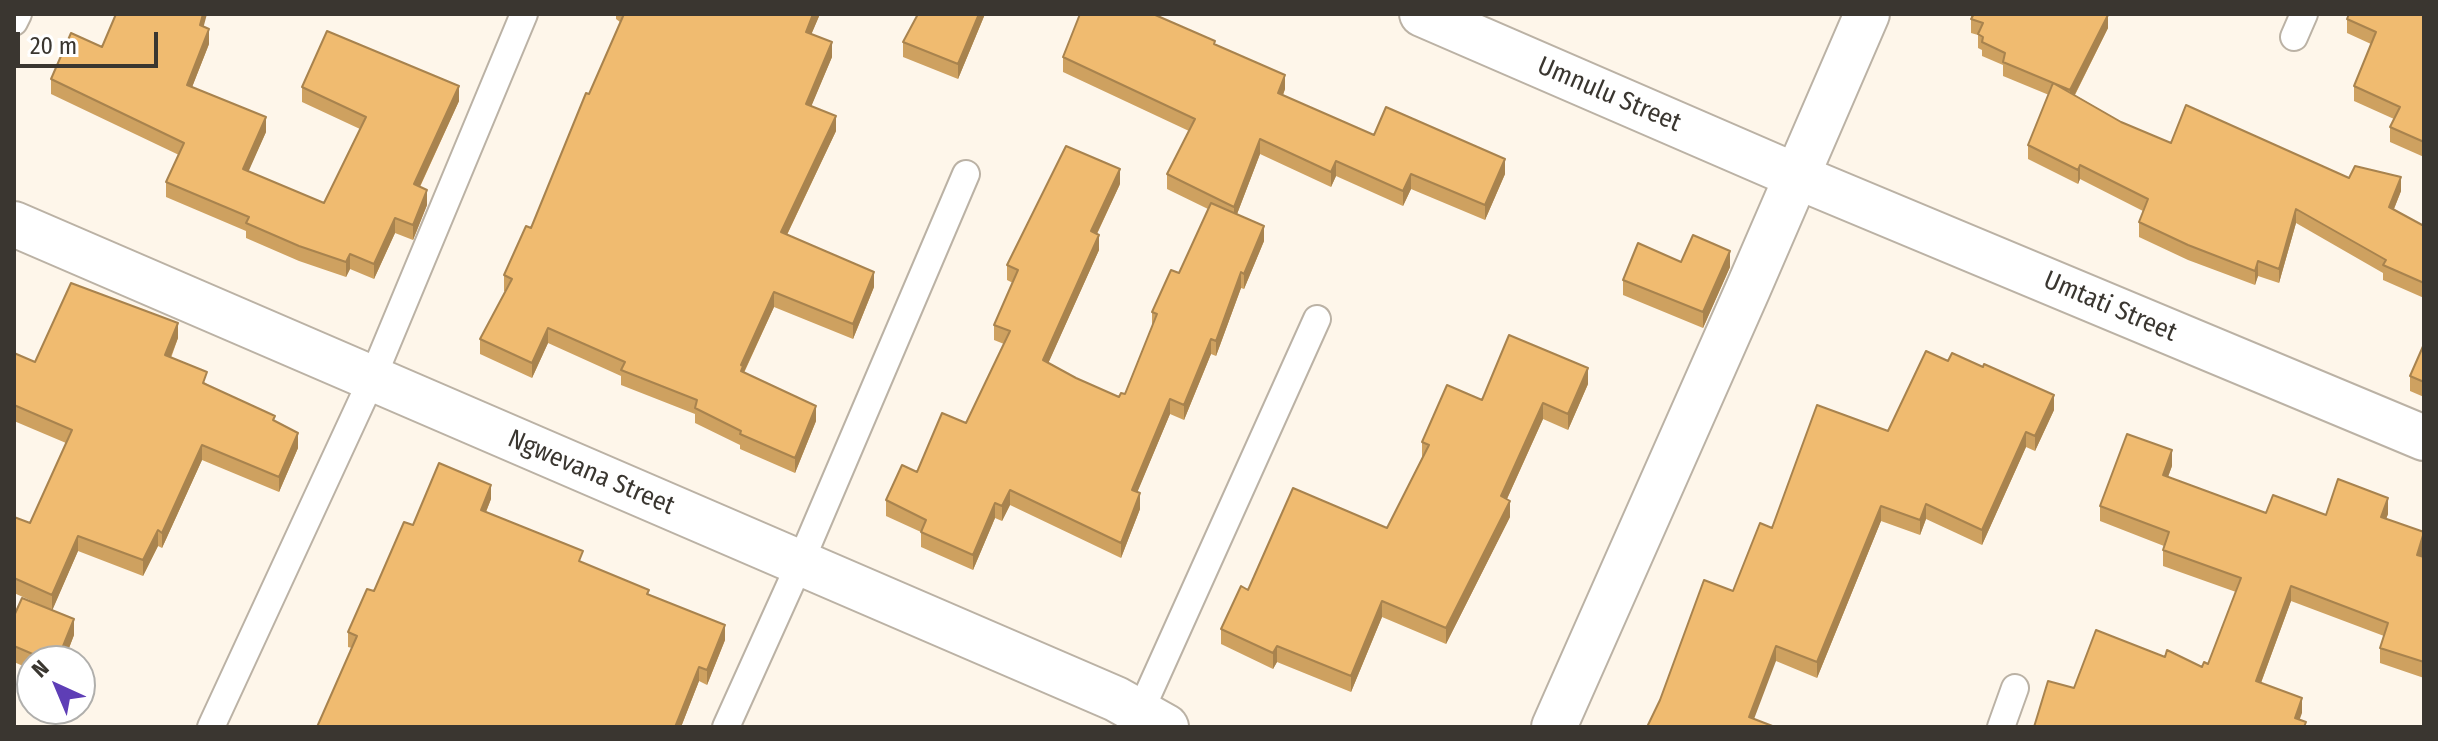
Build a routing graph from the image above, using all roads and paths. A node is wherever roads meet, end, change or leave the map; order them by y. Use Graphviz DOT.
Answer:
graph roads {
  1 [pos="18,14"];
  2 [pos="524,14"];
  3 [pos="1422,14"];
  4 [pos="1867,14"];
  5 [pos="14,22"];
  6 [pos="966,174"];
  7 [pos="1796,176"];
  8 [pos="14,224"];
  9 [pos="1317,319"];
  10 [pos="372,379"];
  11 [pos="2424,438"];
  12 [pos="800,563"];
  13 [pos="2015,688"];
  14 [pos="1153,720"];
  15 [pos="211,727"];
  16 [pos="726,727"];
  17 [pos="1554,727"];
  18 [pos="2001,727"];
  1 -- 5 [label="lane"];
  2 -- 10 [label="lane"];
  3 -- 7 [label="street, Umnulu Street"];
  4 -- 7 [label="street"];
  6 -- 12 [label="lane"];
  7 -- 11 [label="street, Umtati Street"];
  7 -- 17 [label="street"];
  8 -- 10 [label="street, Ngwevana Street"];
  9 -- 14 [label="lane"];
  10 -- 12 [label="street, Ngwevana Street"];
  10 -- 15 [label="lane"];
  12 -- 14 [label="street, Ngwevana Street"];
  12 -- 16 [label="lane"];
  13 -- 18 [label="lane"];
}
